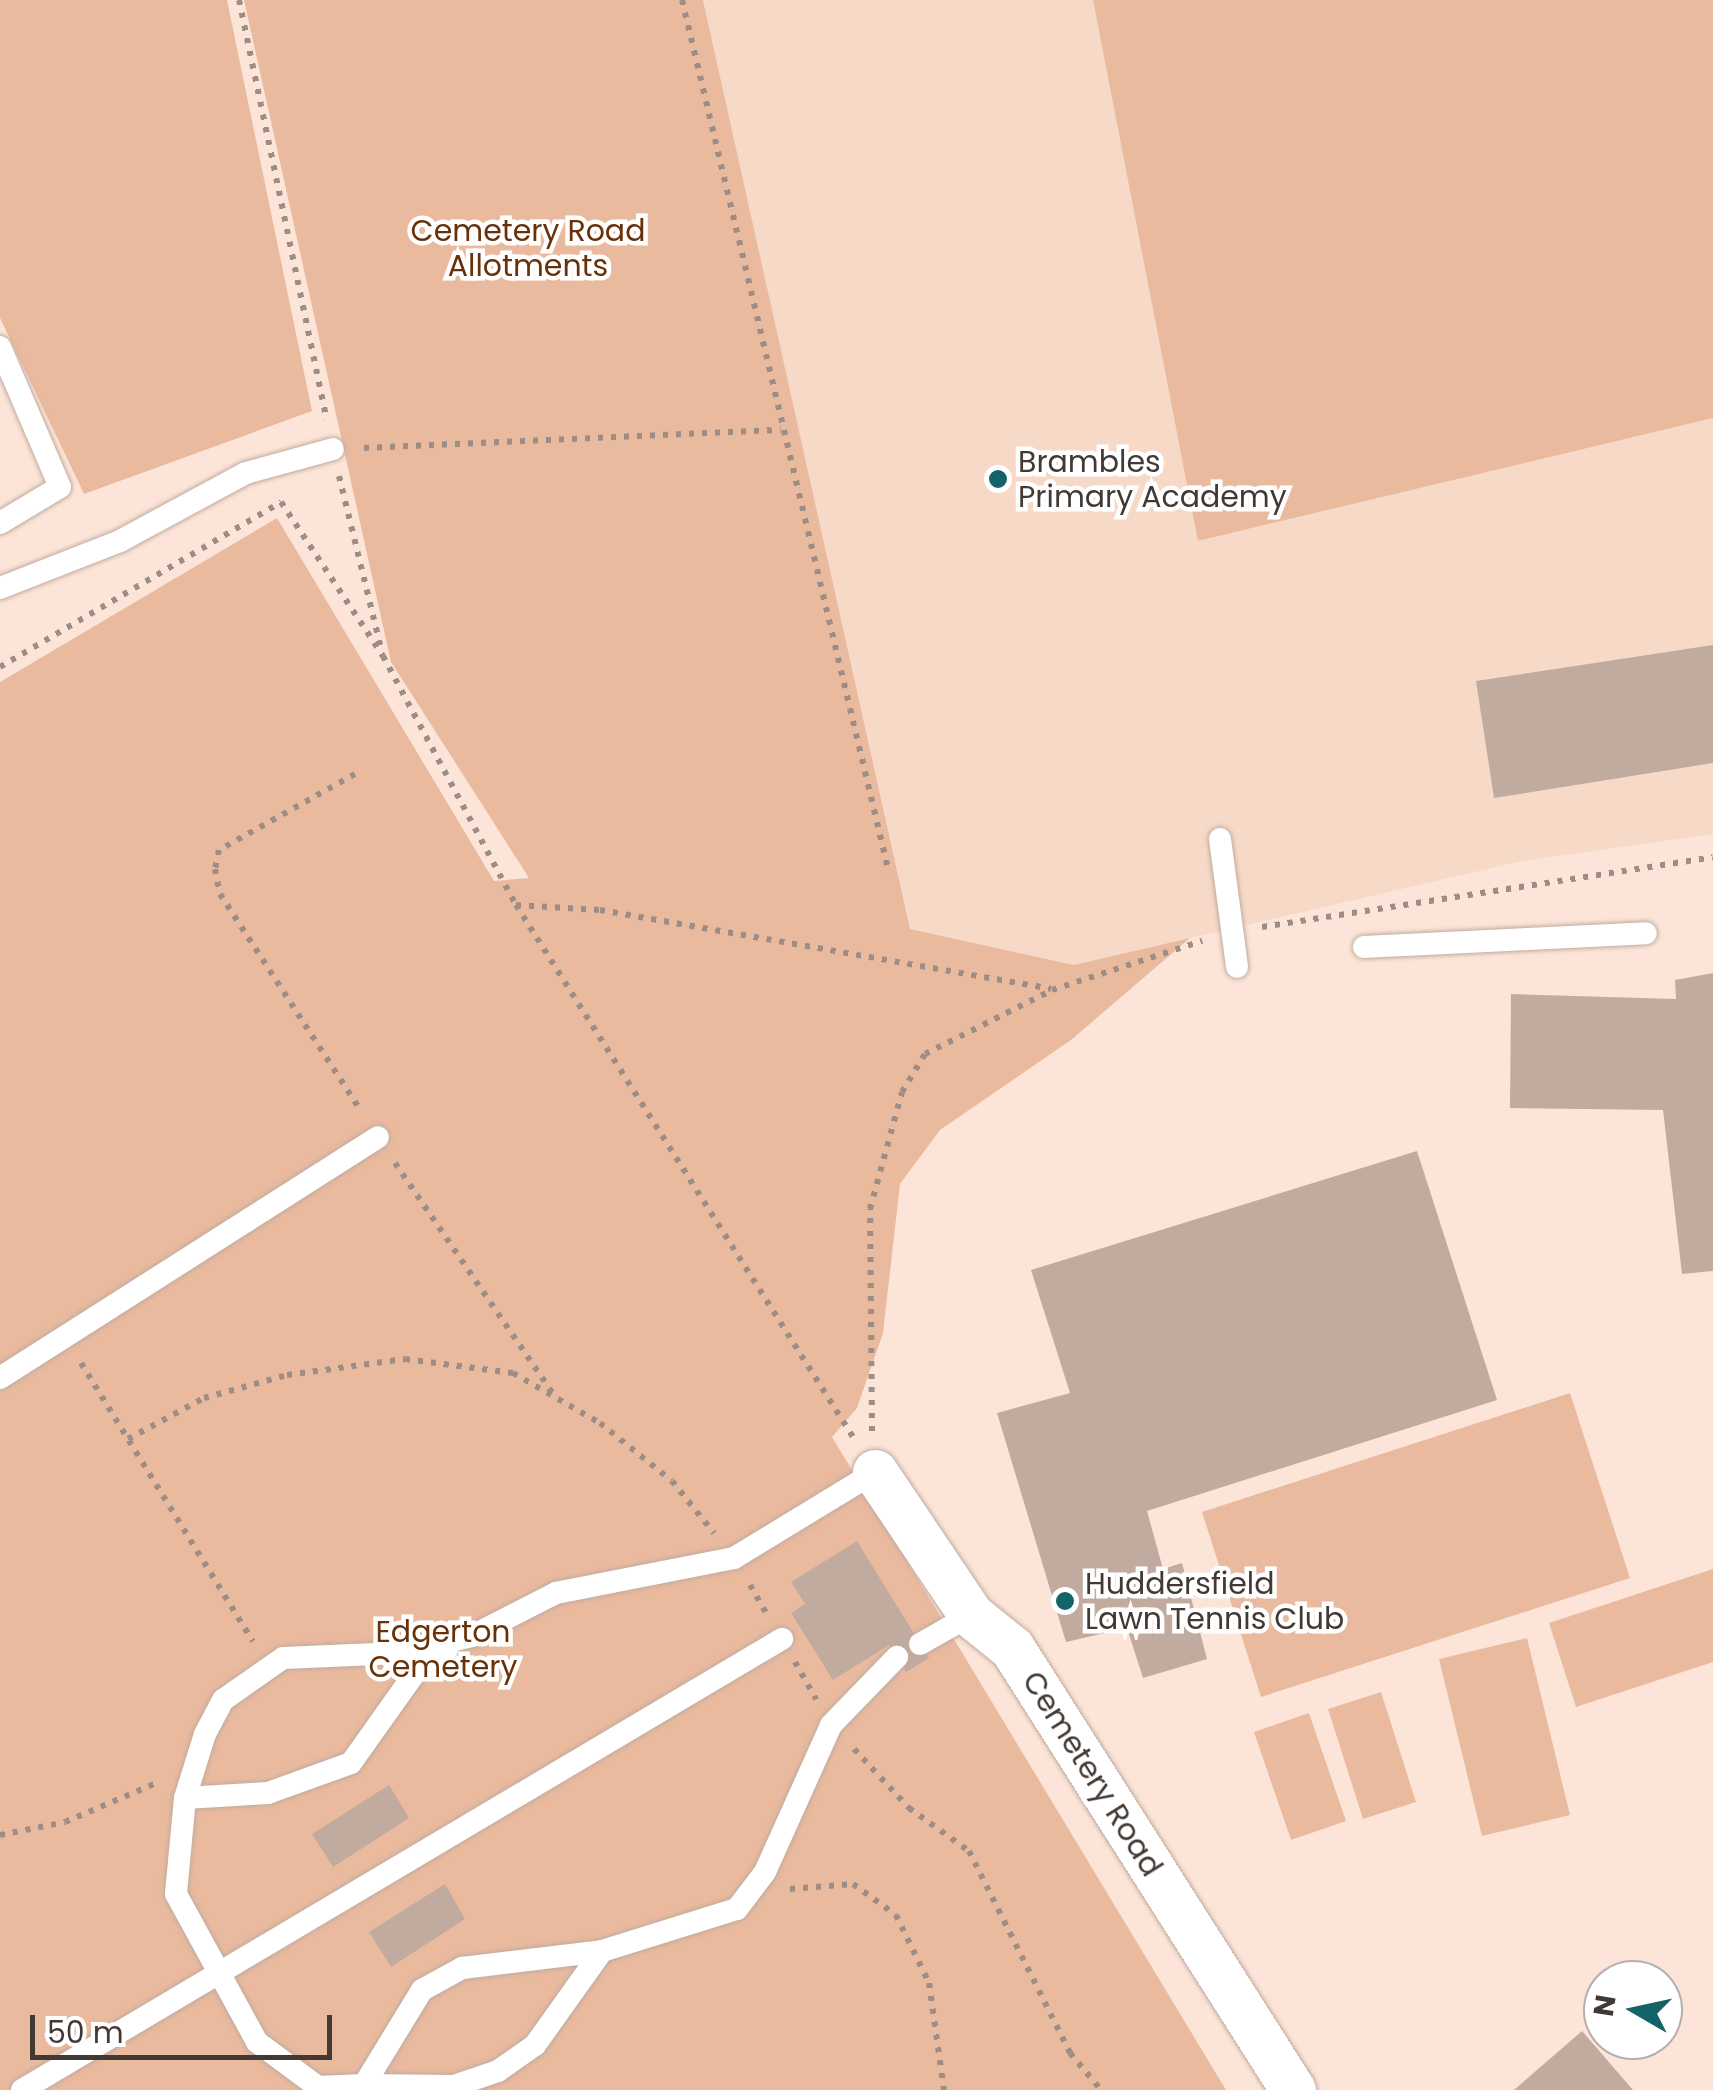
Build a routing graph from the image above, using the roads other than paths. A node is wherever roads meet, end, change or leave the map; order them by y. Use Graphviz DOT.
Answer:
graph roads {
  1 [pos="0,348"];
  2 [pos="333,449"];
  3 [pos="0,523"];
  4 [pos="0,588"];
  5 [pos="1220,839"];
  6 [pos="1646,932"];
  7 [pos="1364,947"];
  8 [pos="1237,966"];
  9 [pos="378,1137"];
  10 [pos="0,1378"];
  11 [pos="875,1472"];
  12 [pos="972,1615"];
  13 [pos="472,1636"];
  14 [pos="782,1639"];
  15 [pos="920,1644"];
  16 [pos="897,1657"];
  17 [pos="185,1798"];
  18 [pos="602,1950"];
  19 [pos="212,1972"];
  20 [pos="364,2085"];
  21 [pos="22,2090"];
  22 [pos="421,2090"];
  23 [pos="1293,2090"];
  1 -- 3 [label="lane"];
  2 -- 4 [label="lane"];
  5 -- 8 [label="lane"];
  6 -- 7 [label="lane"];
  9 -- 10 [label="lane"];
  11 -- 12 [label="street, Cemetery Road"];
  11 -- 13 [label="lane"];
  12 -- 15 [label="lane"];
  12 -- 23 [label="street, Cemetery Road"];
  13 -- 17 [label="lane"];
  13 -- 17 [label="lane"];
  14 -- 19 [label="lane"];
  16 -- 18 [label="lane"];
  17 -- 19 [label="lane"];
  18 -- 20 [label="lane"];
  18 -- 22 [label="lane"];
  19 -- 20 [label="lane"];
  19 -- 21 [label="lane"];
  20 -- 22 [label="lane"];
}
